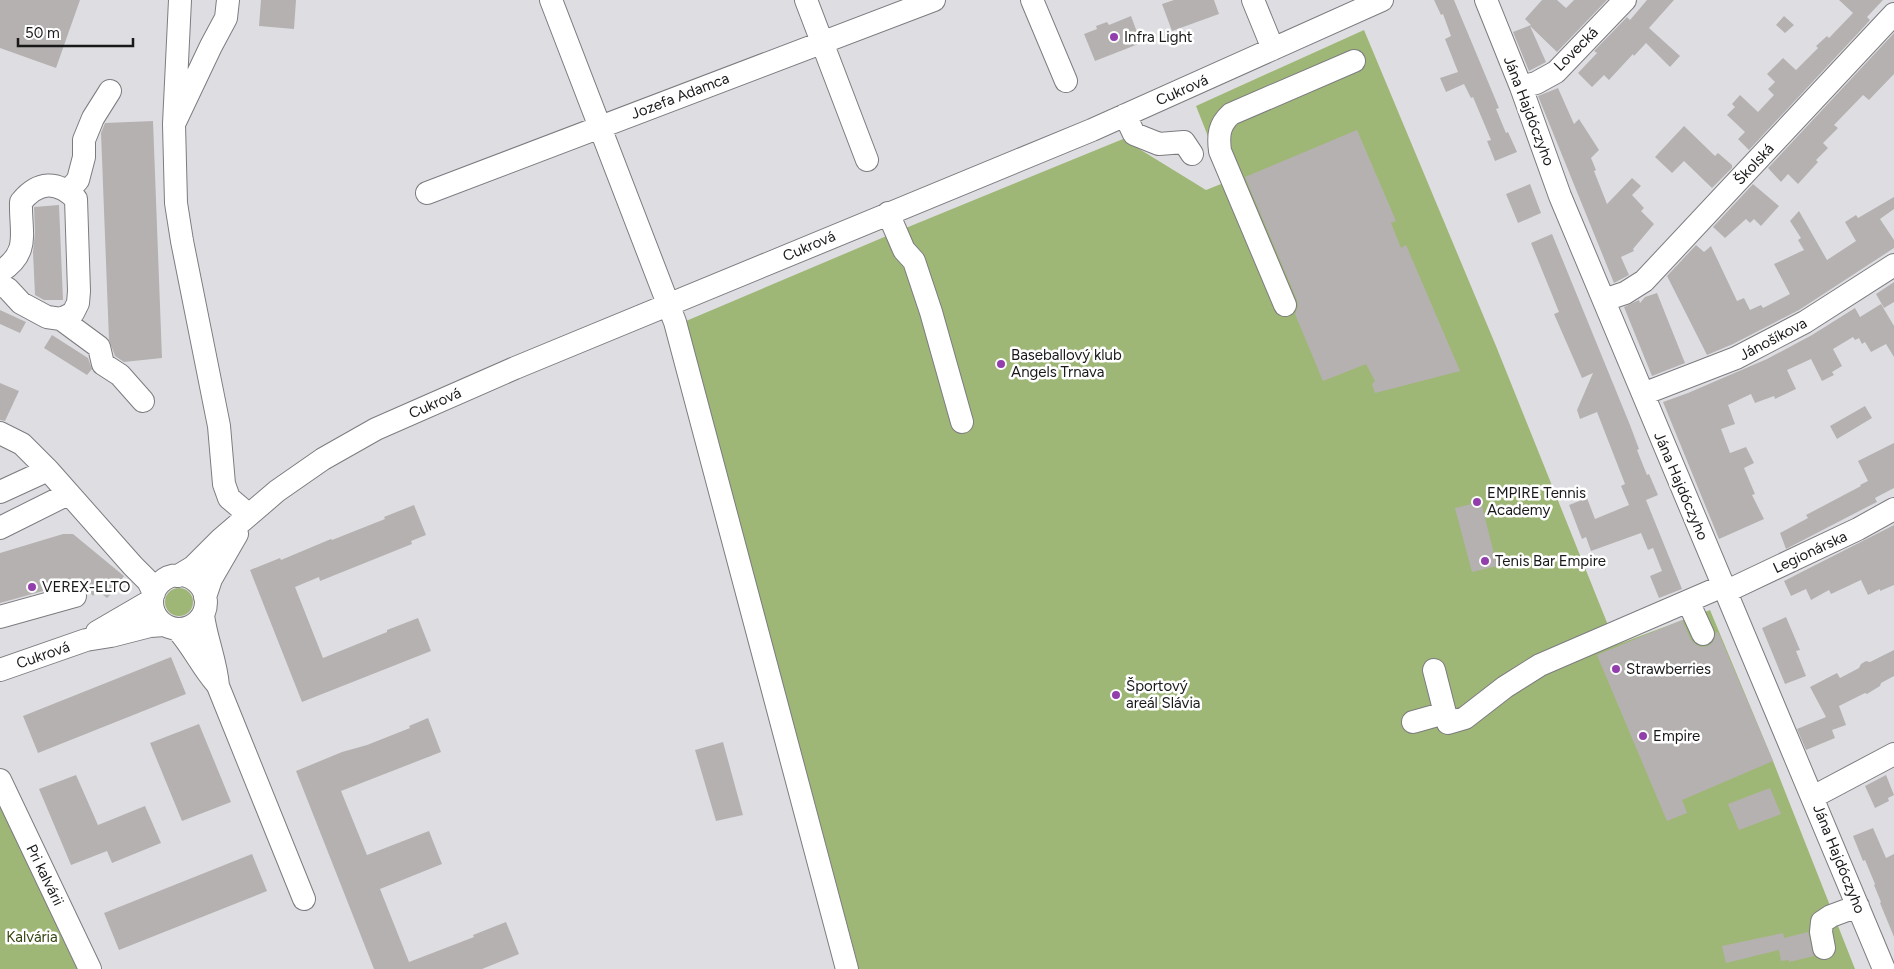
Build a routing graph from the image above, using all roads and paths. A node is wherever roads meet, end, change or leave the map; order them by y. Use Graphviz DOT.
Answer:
graph roads {
  1 [pos="180,0"];
  2 [pos="228,0"];
  3 [pos="551,0"];
  4 [pos="806,0"];
  5 [pos="934,0"];
  6 [pos="1032,0"];
  7 [pos="1253,0"];
  8 [pos="1382,0"];
  9 [pos="1486,0"];
  10 [pos="1625,0"];
  11 [pos="1894,14"];
  12 [pos="822,42"];
  13 [pos="1273,49"];
  14 [pos="1354,62"];
  15 [pos="1066,81"];
  16 [pos="1521,88"];
  17 [pos="110,91"];
  18 [pos="1125,116"];
  19 [pos="174,124"];
  20 [pos="600,127"];
  21 [pos="1192,154"];
  22 [pos="867,160"];
  23 [pos="68,191"];
  24 [pos="427,193"];
  25 [pos="888,213"];
  26 [pos="1894,266"];
  27 [pos="0,272"];
  28 [pos="0,284"];
  29 [pos="1604,300"];
  30 [pos="668,305"];
  31 [pos="1285,305"];
  32 [pos="62,318"];
  33 [pos="1643,394"];
  34 [pos="143,400"];
  35 [pos="962,422"];
  36 [pos="0,433"];
  37 [pos="48,470"];
  38 [pos="0,492"];
  39 [pos="68,494"];
  40 [pos="1894,509"];
  41 [pos="249,515"];
  42 [pos="0,528"];
  43 [pos="163,587"];
  44 [pos="1724,589"];
  45 [pos="75,596"];
  46 [pos="204,606"];
  47 [pos="1692,610"];
  48 [pos="0,617"];
  49 [pos="171,627"];
  50 [pos="1703,634"];
  51 [pos="86,640"];
  52 [pos="0,670"];
  53 [pos="1434,670"];
  54 [pos="218,686"];
  55 [pos="1447,718"];
  56 [pos="1420,725"];
  57 [pos="1894,754"];
  58 [pos="0,780"];
  59 [pos="1813,797"];
  60 [pos="304,899"];
  61 [pos="1858,906"];
  62 [pos="1824,948"];
  63 [pos="90,969"];
  64 [pos="847,969"];
  65 [pos="1884,969"];
  1 -- 19 [label="street"];
  2 -- 19 [label="street"];
  3 -- 20 [label="street"];
  4 -- 12 [label="street"];
  5 -- 12 [label="street, Jozefa Adamca"];
  6 -- 15 [label="street"];
  7 -- 13 [label="street"];
  8 -- 13 [label="street, Cukrová"];
  9 -- 16 [label="street, Jána Hajdóczyho"];
  10 -- 16 [label="street, Lovecká"];
  11 -- 29 [label="street, Školská"];
  12 -- 20 [label="street, Jozefa Adamca"];
  12 -- 22 [label="street"];
  13 -- 18 [label="street, Cukrová"];
  14 -- 31 [label="street"];
  16 -- 29 [label="street, Jána Hajdóczyho"];
  17 -- 23 [label="street"];
  18 -- 21 [label="street"];
  18 -- 25 [label="street, Cukrová"];
  19 -- 41 [label="street"];
  20 -- 24 [label="street, Jozefa Adamca"];
  20 -- 30 [label="street"];
  23 -- 27 [label="street"];
  23 -- 32 [label="street"];
  25 -- 30 [label="street, Cukrová"];
  25 -- 35 [label="street"];
  26 -- 33 [label="street, Jánošíkova"];
  28 -- 32 [label="street"];
  29 -- 33 [label="street, Jána Hajdóczyho"];
  30 -- 41 [label="street, Cukrová"];
  30 -- 64 [label="street"];
  32 -- 34 [label="street"];
  33 -- 44 [label="street, Jána Hajdóczyho"];
  36 -- 37 [label="street"];
  37 -- 38 [label="street"];
  37 -- 39 [label="street"];
  39 -- 42 [label="street"];
  39 -- 43 [label="street"];
  40 -- 44 [label="street, Legionárska"];
  41 -- 43 [label="street, Cukrová"];
  41 -- 46 [label="street, Cukrová"];
  43 -- 46 [label="street"];
  43 -- 49 [label="street"];
  43 -- 51 [label="street, Cukrová"];
  44 -- 55 [label="street, Legionárska"];
  44 -- 59 [label="street, Jána Hajdóczyho"];
  45 -- 48 [label="street"];
  46 -- 49 [label="street"];
  46 -- 54 [label="street"];
  47 -- 50 [label="street"];
  49 -- 51 [label="street, Cukrová"];
  49 -- 54 [label="street"];
  51 -- 52 [label="street, Cukrová"];
  53 -- 55 [label="street"];
  54 -- 60 [label="street"];
  55 -- 56 [label="street, Legionárska"];
  57 -- 59 [label="street"];
  58 -- 63 [label="street, Pri kalvárii"];
  59 -- 61 [label="street, Jána Hajdóczyho"];
  61 -- 62 [label="street"];
  61 -- 65 [label="street, Jána Hajdóczyho"];
}
